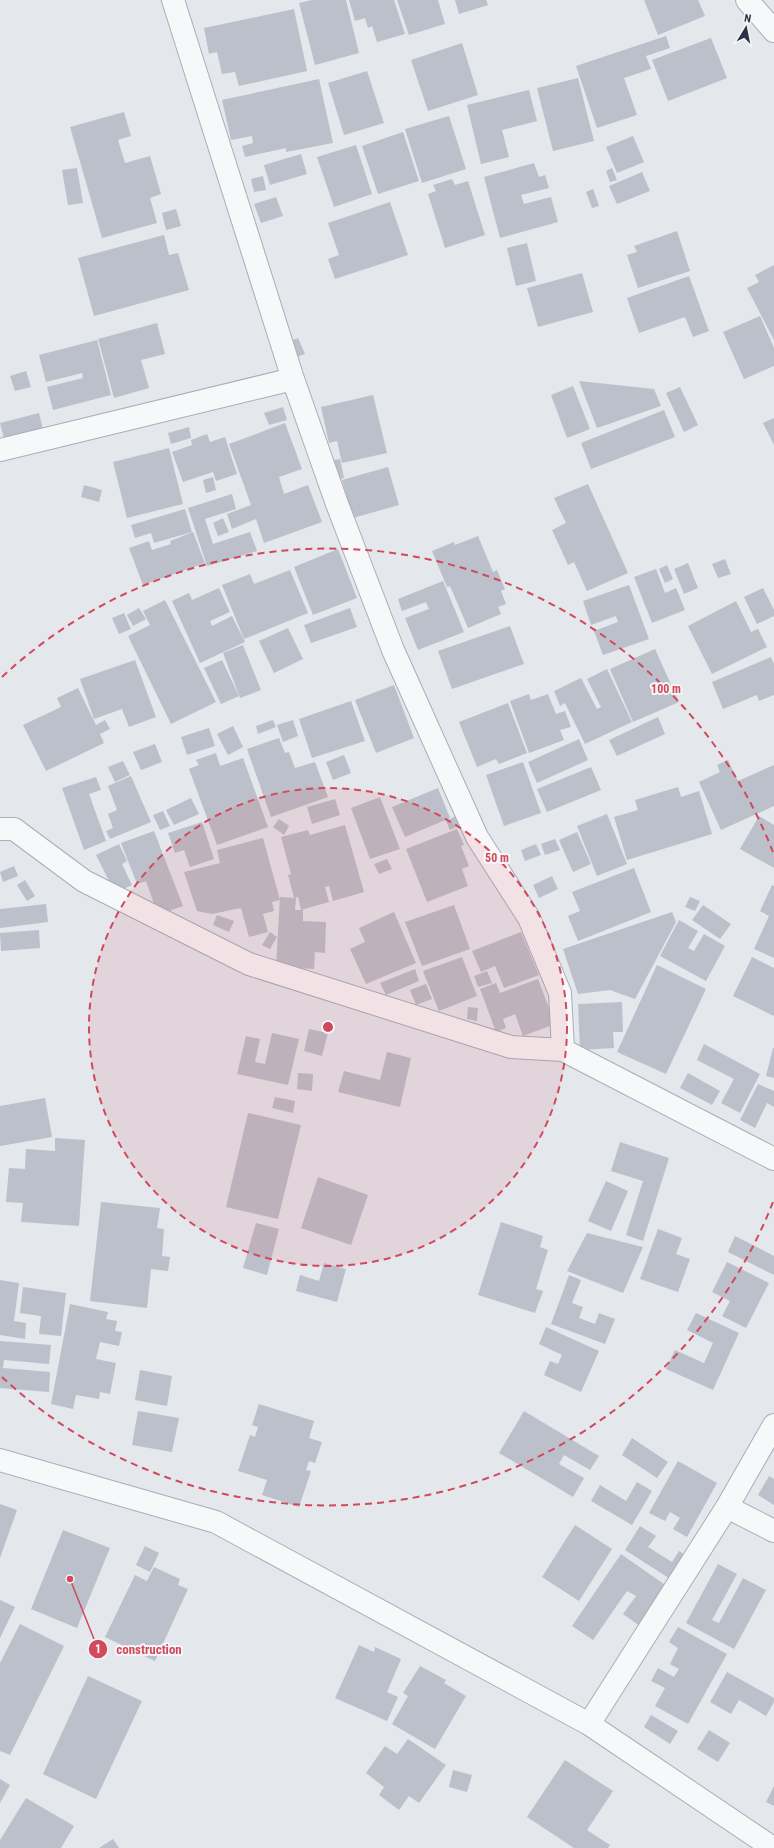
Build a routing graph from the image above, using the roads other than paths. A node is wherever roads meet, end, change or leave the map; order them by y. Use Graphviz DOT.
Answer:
graph roads {
  1 [pos="173,0"];
  2 [pos="747,0"];
  3 [pos="774,31"];
  4 [pos="293,379"];
  5 [pos="0,450"];
  6 [pos="0,829"];
  7 [pos="563,1050"];
  8 [pos="774,1159"];
  9 [pos="774,1424"];
  10 [pos="0,1460"];
  11 [pos="727,1507"];
  12 [pos="774,1531"];
  13 [pos="588,1724"];
  14 [pos="773,1848"];
  1 -- 4 [label="street"];
  2 -- 3 [label="street"];
  4 -- 5 [label="street"];
  4 -- 7 [label="street"];
  6 -- 7 [label="street"];
  7 -- 8 [label="street"];
  9 -- 11 [label="street"];
  10 -- 13 [label="street"];
  11 -- 12 [label="street"];
  11 -- 13 [label="street"];
  13 -- 14 [label="street"];
}
